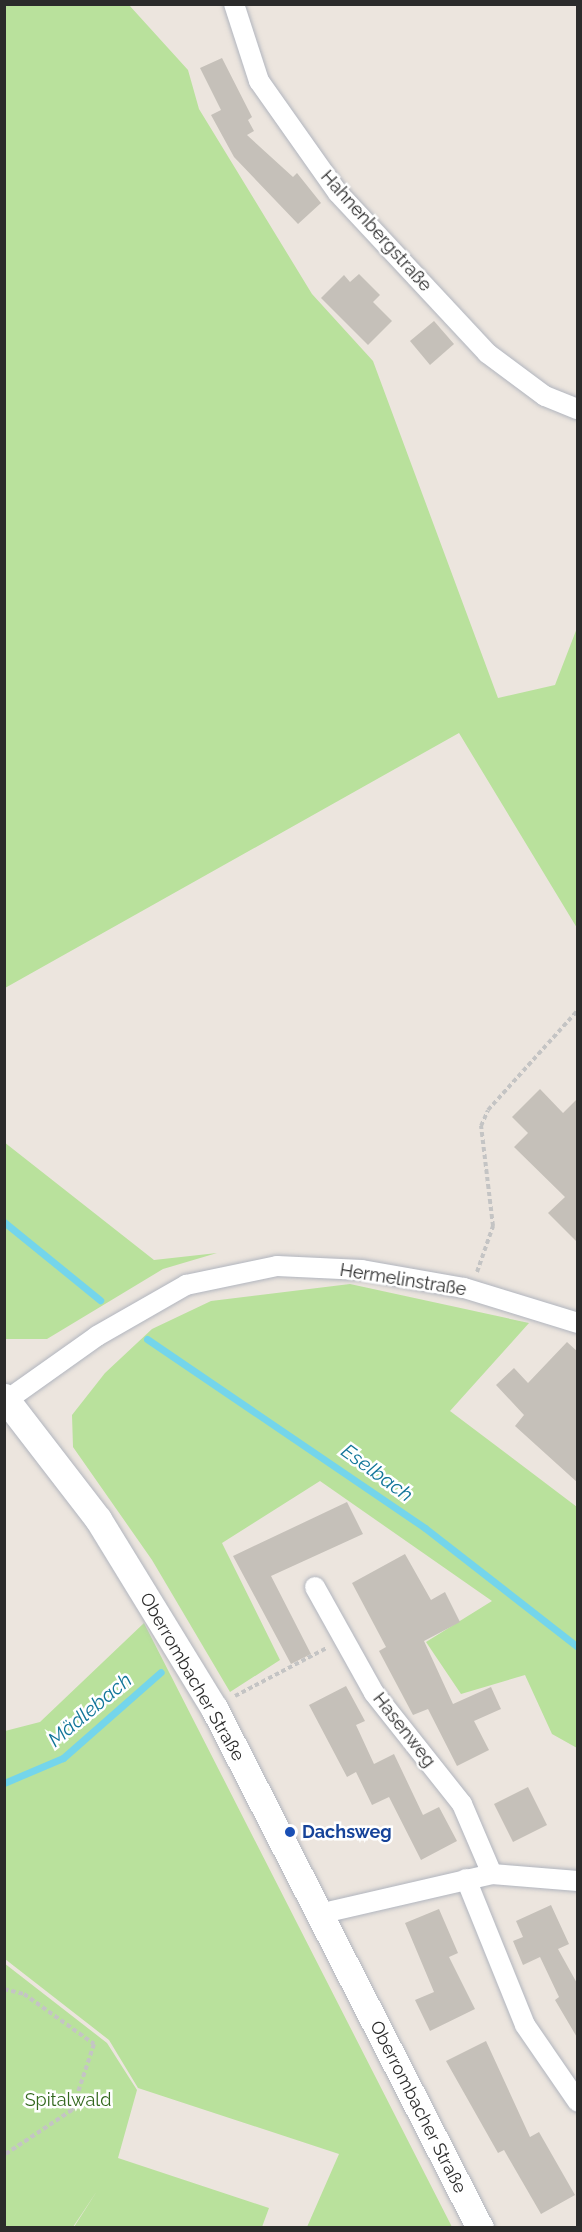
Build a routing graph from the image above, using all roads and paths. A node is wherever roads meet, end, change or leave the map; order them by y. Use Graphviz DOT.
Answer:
graph roads {
  1 [pos="234,4"];
  2 [pos="578,409"];
  3 [pos="578,1010"];
  4 [pos="464,1288"];
  5 [pos="578,1323"];
  6 [pos="6,1399"];
  7 [pos="315,1587"];
  8 [pos="343,1639"];
  9 [pos="214,1708"];
  10 [pos="492,1874"];
  11 [pos="466,1879"];
  12 [pos="578,1881"];
  13 [pos="319,1914"];
  14 [pos="4,1989"];
  15 [pos="578,2103"];
  16 [pos="4,2155"];
  17 [pos="480,2228"];
  1 -- 2 [label="street, Hahnenbergstraße"];
  3 -- 4 [label="path"];
  4 -- 5 [label="street, Hermelinstraße"];
  4 -- 6 [label="street, Hermelinstraße"];
  6 -- 9 [label="street, Oberrombacher Straße"];
  7 -- 8 [label="street, Hasenweg"];
  8 -- 9 [label="path"];
  8 -- 10 [label="street, Hasenweg"];
  9 -- 13 [label="street, Oberrombacher Straße"];
  10 -- 11 [label="street"];
  10 -- 12 [label="street"];
  11 -- 13 [label="street"];
  11 -- 15 [label="street"];
  13 -- 17 [label="street, Oberrombacher Straße"];
  14 -- 16 [label="path"];
}
